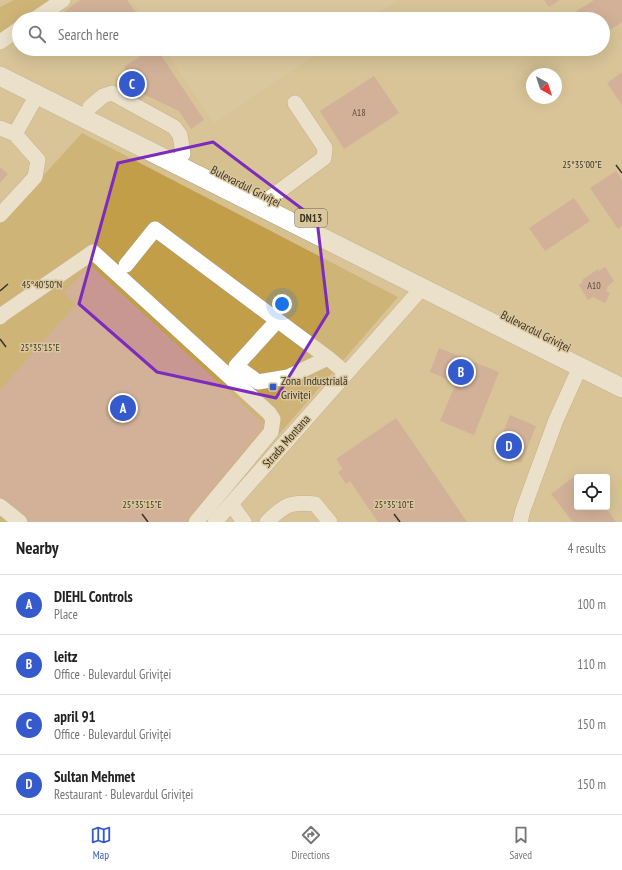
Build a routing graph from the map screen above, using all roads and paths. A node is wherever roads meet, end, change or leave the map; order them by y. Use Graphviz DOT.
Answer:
graph roads {
  1 [pos="63,0"];
  2 [pos="45,12"];
  3 [pos="12,34"];
  4 [pos="0,42"];
  5 [pos="0,62"];
  6 [pos="0,76"];
  7 [pos="37,95"];
  8 [pos="294,103"];
  9 [pos="0,128"];
  10 [pos="15,134"];
  11 [pos="270,198"];
  12 [pos="0,214"];
  13 [pos="126,265"];
  14 [pos="422,288"];
  15 [pos="0,317"];
  16 [pos="277,321"];
  17 [pos="328,358"];
  18 [pos="580,367"];
  19 [pos="346,373"];
  20 [pos="622,373"];
  21 [pos="622,388"];
  22 [pos="231,504"];
  23 [pos="0,506"];
  24 [pos="20,522"];
  25 [pos="196,522"];
  26 [pos="215,522"];
  27 [pos="244,522"];
  28 [pos="267,522"];
  29 [pos="330,522"];
  30 [pos="520,522"];
  1 -- 2 [label="street"];
  3 -- 4 [label="street"];
  5 -- 11 [label="main road, Bulevardul Griviței / DN13"];
  6 -- 7 [label="main road, Bulevardul Griviței"];
  7 -- 10 [label="street"];
  7 -- 14 [label="main road, Bulevardul Griviței"];
  8 -- 11 [label="street"];
  9 -- 10 [label="street"];
  10 -- 12 [label="street"];
  11 -- 20 [label="main road, Bulevardul Griviței / DN13"];
  13 -- 16 [label="street"];
  14 -- 18 [label="main road, Bulevardul Griviței"];
  14 -- 19 [label="street, Strada Montana"];
  15 -- 25 [label="street"];
  16 -- 17 [label="street"];
  16 -- 17 [label="street"];
  17 -- 19 [label="street"];
  18 -- 21 [label="main road, Bulevardul Griviței"];
  18 -- 30 [label="street, Bulevardul Griviței"];
  19 -- 22 [label="street, Strada Montana"];
  22 -- 26 [label="street, Strada Montana"];
  22 -- 27 [label="street"];
  23 -- 24 [label="street"];
  28 -- 29 [label="street"];
}
